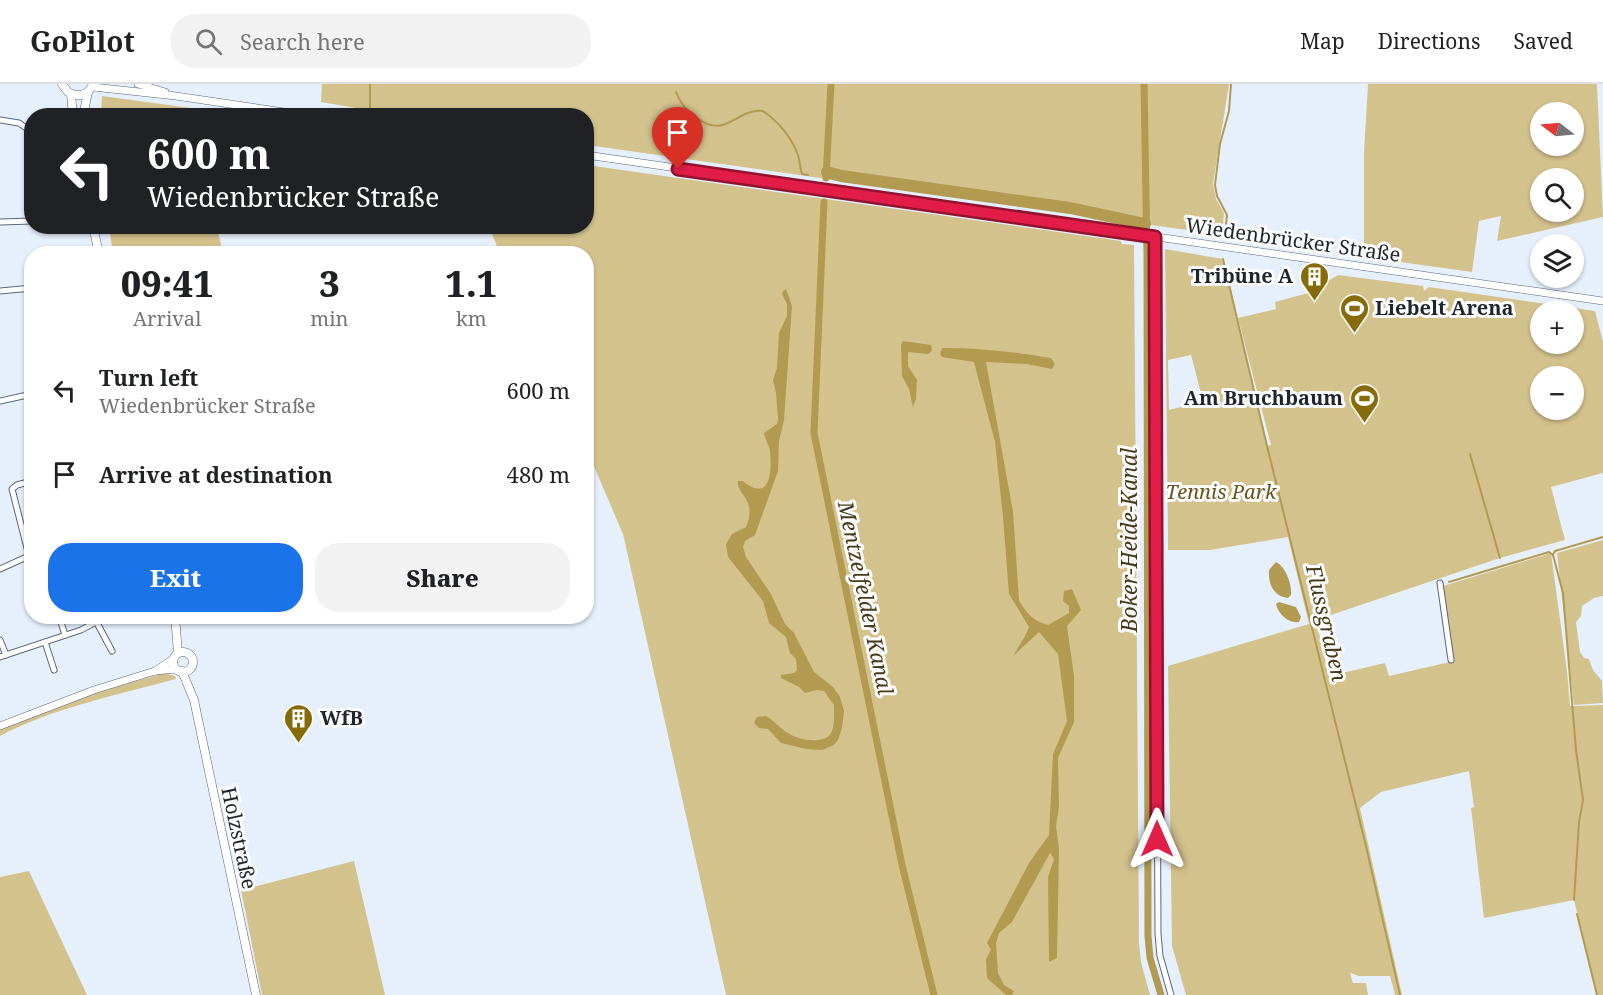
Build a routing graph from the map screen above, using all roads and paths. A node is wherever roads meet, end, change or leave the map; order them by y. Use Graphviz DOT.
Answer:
graph roads {
  1 [pos="62,84"];
  2 [pos="138,84"];
  3 [pos="91,88"];
  4 [pos="71,94"];
  5 [pos="176,96"];
  6 [pos="72,108"];
  7 [pos="85,108"];
  8 [pos="257,108"];
  9 [pos="0,120"];
  10 [pos="24,126"];
  11 [pos="594,157"];
  12 [pos="24,221"];
  13 [pos="0,222"];
  14 [pos="1152,237"];
  15 [pos="24,289"];
  16 [pos="0,291"];
  17 [pos="1603,301"];
  18 [pos="24,396"];
  19 [pos="0,401"];
  20 [pos="24,483"];
  21 [pos="24,533"];
  22 [pos="24,558"];
  23 [pos="0,569"];
  24 [pos="1440,583"];
  25 [pos="61,624"];
  26 [pos="95,624"];
  27 [pos="98,624"];
  28 [pos="176,624"];
  29 [pos="65,636"];
  30 [pos="0,640"];
  31 [pos="45,642"];
  32 [pos="112,651"];
  33 [pos="179,655"];
  34 [pos="3,656"];
  35 [pos="1451,660"];
  36 [pos="54,670"];
  37 [pos="183,670"];
  38 [pos="155,671"];
  39 [pos="0,726"];
  40 [pos="256,995"];
  41 [pos="1172,995"];
  1 -- 4 [label="main road"];
  2 -- 5 [label="street"];
  3 -- 4 [label="main road"];
  3 -- 5 [label="street"];
  3 -- 7 [label="main road"];
  4 -- 6 [label="main road"];
  5 -- 8 [label="street"];
  9 -- 10 [label="street"];
  11 -- 14 [label="street, Wiedenbrücker Straße"];
  12 -- 13 [label="street"];
  14 -- 17 [label="street, Wiedenbrücker Straße"];
  14 -- 41 [label="street"];
  15 -- 16 [label="street"];
  18 -- 19 [label="street"];
  20 -- 21 [label="street"];
  22 -- 23 [label="street"];
  24 -- 35 [label="street"];
  25 -- 29 [label="street"];
  26 -- 29 [label="street"];
  27 -- 32 [label="street"];
  28 -- 33 [label="main road, Holzstraße"];
  29 -- 31 [label="street"];
  30 -- 34 [label="street"];
  31 -- 34 [label="street"];
  31 -- 36 [label="street"];
  33 -- 37 [label="main road, Holzstraße"];
  33 -- 37 [label="main road, Holzstraße"];
  33 -- 38 [label="street"];
  37 -- 38 [label="street"];
  37 -- 40 [label="main road, Holzstraße"];
  38 -- 39 [label="street"];
}
